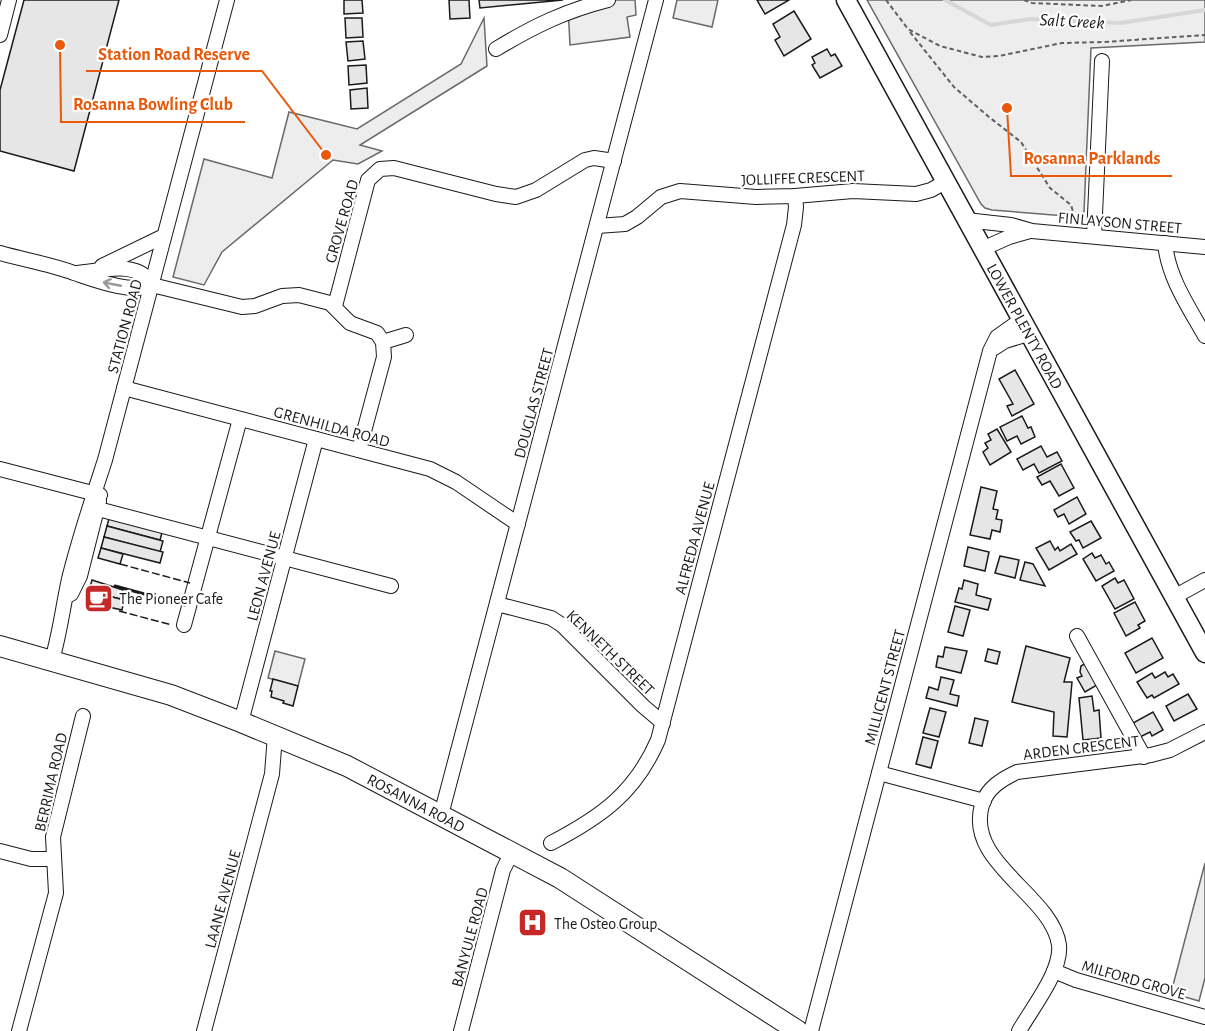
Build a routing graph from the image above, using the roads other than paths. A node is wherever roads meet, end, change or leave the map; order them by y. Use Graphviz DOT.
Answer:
graph roads {
  1 [pos="9,0"];
  2 [pos="227,0"];
  3 [pos="608,0"];
  4 [pos="656,0"];
  5 [pos="846,0"];
  6 [pos="0,35"];
  7 [pos="496,49"];
  8 [pos="1102,61"];
  9 [pos="613,166"];
  10 [pos="945,182"];
  11 [pos="795,196"];
  12 [pos="599,219"];
  13 [pos="966,219"];
  14 [pos="1032,231"];
  15 [pos="164,236"];
  16 [pos="1094,236"];
  17 [pos="1165,243"];
  18 [pos="1205,247"];
  19 [pos="982,249"];
  20 [pos="0,253"];
  21 [pos="94,270"];
  22 [pos="74,273"];
  23 [pos="152,285"];
  24 [pos="335,306"];
  25 [pos="1024,327"];
  26 [pos="406,335"];
  27 [pos="1205,336"];
  28 [pos="383,342"];
  29 [pos="124,388"];
  30 [pos="240,419"];
  31 [pos="316,439"];
  32 [pos="359,450"];
  33 [pos="0,468"];
  34 [pos="97,499"];
  35 [pos="519,524"];
  36 [pos="208,538"];
  37 [pos="285,559"];
  38 [pos="1205,580"];
  39 [pos="391,586"];
  40 [pos="1174,597"];
  41 [pos="497,604"];
  42 [pos="184,625"];
  43 [pos="1077,636"];
  44 [pos="0,646"];
  45 [pos="1205,653"];
  46 [pos="52,660"];
  47 [pos="83,716"];
  48 [pos="241,722"];
  49 [pos="663,723"];
  50 [pos="1205,732"];
  51 [pos="283,738"];
  52 [pos="1144,757"];
  53 [pos="879,772"];
  54 [pos="984,801"];
  55 [pos="441,815"];
  56 [pos="551,843"];
  57 [pos="0,850"];
  58 [pos="512,852"];
  59 [pos="53,859"];
  60 [pos="1054,971"];
  61 [pos="1205,1017"];
  62 [pos="799,1030"];
  63 [pos="19,1031"];
  64 [pos="204,1031"];
  65 [pos="461,1031"];
  66 [pos="1019,1031"];
  1 -- 6 [label="street"];
  2 -- 15 [label="street, STATION ROAD"];
  3 -- 7 [label="street"];
  4 -- 9 [label="street, DOUGLAS STREET"];
  5 -- 10 [label="main road, LOWER PLENTY ROAD"];
  8 -- 16 [label="street"];
  9 -- 12 [label="street, DOUGLAS STREET"];
  9 -- 24 [label="street, GROVE ROAD"];
  10 -- 11 [label="street, JOLLIFFE CRESCENT"];
  10 -- 13 [label="main road, LOWER PLENTY ROAD"];
  11 -- 12 [label="street, JOLLIFFE CRESCENT"];
  11 -- 49 [label="street, ALFREDA AVENUE"];
  12 -- 35 [label="street, DOUGLAS STREET"];
  13 -- 14 [label="street, FINLAYSON STREET"];
  13 -- 19 [label="main road, LOWER PLENTY ROAD"];
  14 -- 16 [label="street, FINLAYSON STREET"];
  14 -- 19 [label="street, FINLAYSON STREET"];
  15 -- 21 [label="street"];
  15 -- 23 [label="street, STATION ROAD"];
  16 -- 17 [label="street, FINLAYSON STREET"];
  17 -- 18 [label="street, FINLAYSON STREET"];
  17 -- 27 [label="street"];
  19 -- 25 [label="main road, LOWER PLENTY ROAD"];
  20 -- 22 [label="street"];
  21 -- 22 [label="street"];
  21 -- 23 [label="street"];
  23 -- 22 [label="street, one-way"];
  23 -- 24 [label="street"];
  23 -- 29 [label="street, STATION ROAD"];
  24 -- 28 [label="street"];
  25 -- 40 [label="main road, LOWER PLENTY ROAD"];
  25 -- 53 [label="street, MILLICENT STREET"];
  26 -- 28 [label="street"];
  28 -- 32 [label="street"];
  29 -- 30 [label="street, GRENHILDA ROAD"];
  29 -- 34 [label="street, STATION ROAD"];
  30 -- 31 [label="street, GRENHILDA ROAD"];
  30 -- 36 [label="street"];
  31 -- 32 [label="street, GRENHILDA ROAD"];
  31 -- 37 [label="street, LEON AVENUE"];
  32 -- 35 [label="street, GRENHILDA ROAD"];
  33 -- 34 [label="street"];
  34 -- 36 [label="street"];
  34 -- 46 [label="street, STATION ROAD"];
  35 -- 41 [label="street, DOUGLAS STREET"];
  36 -- 37 [label="street"];
  36 -- 42 [label="street"];
  37 -- 39 [label="street"];
  37 -- 48 [label="street, LEON AVENUE"];
  38 -- 40 [label="street"];
  40 -- 45 [label="main road, LOWER PLENTY ROAD"];
  41 -- 49 [label="street, KENNETH STREET"];
  41 -- 55 [label="street, DOUGLAS STREET"];
  43 -- 52 [label="street"];
  44 -- 46 [label="highway, ROSANNA ROAD"];
  46 -- 48 [label="highway, ROSANNA ROAD"];
  47 -- 59 [label="street, BERRIMA ROAD"];
  48 -- 51 [label="highway, ROSANNA ROAD"];
  49 -- 56 [label="street, ALFREDA AVENUE"];
  50 -- 52 [label="street, ARDEN CRESCENT"];
  51 -- 55 [label="highway, ROSANNA ROAD"];
  51 -- 64 [label="street, LAANE AVENUE"];
  52 -- 54 [label="street, ARDEN CRESCENT"];
  53 -- 54 [label="street"];
  53 -- 62 [label="street, MILLICENT STREET"];
  54 -- 60 [label="street"];
  55 -- 58 [label="highway, ROSANNA ROAD"];
  57 -- 59 [label="street"];
  58 -- 62 [label="highway, ROSANNA ROAD"];
  58 -- 65 [label="street, BANYULE ROAD"];
  59 -- 63 [label="street, BERRIMA ROAD"];
  60 -- 61 [label="street, MILFORD GROVE"];
  60 -- 66 [label="street"];
}
